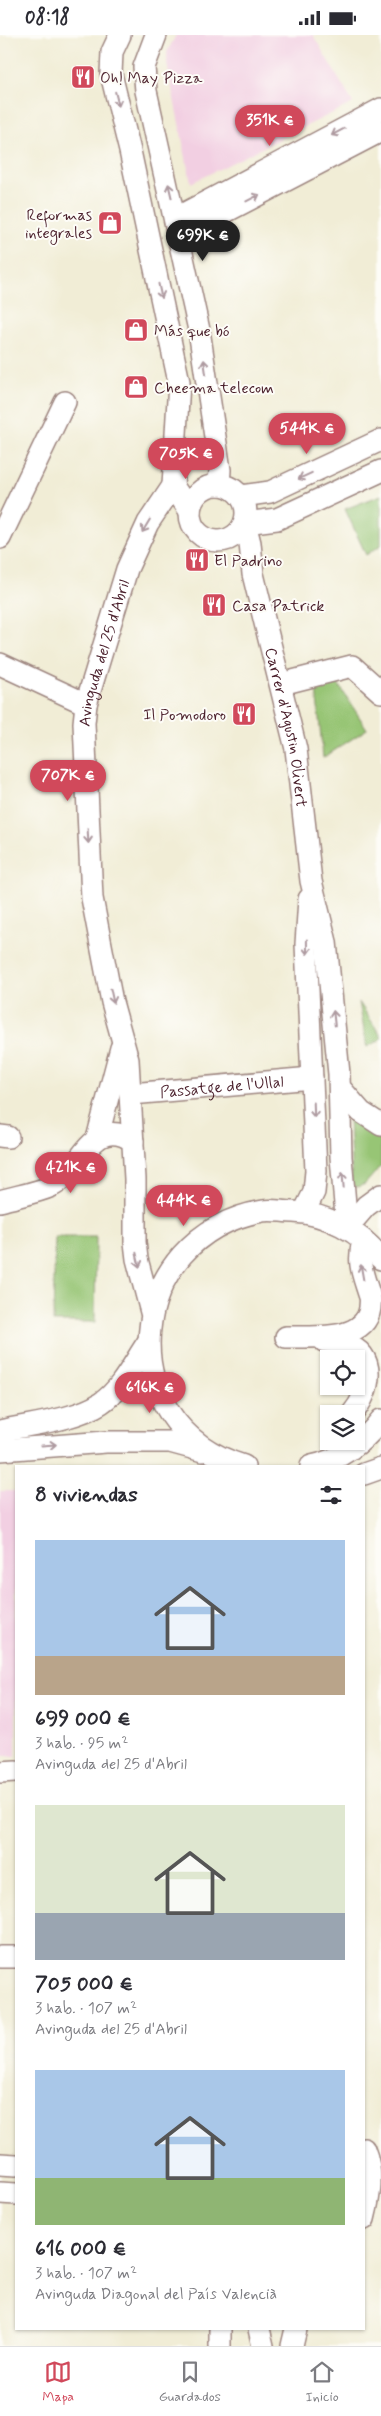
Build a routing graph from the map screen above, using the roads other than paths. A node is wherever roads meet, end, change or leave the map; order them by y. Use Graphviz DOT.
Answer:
graph roads {
  1 [pos="120,35"];
  2 [pos="156,35"];
  3 [pos="381,109"];
  4 [pos="381,131"];
  5 [pos="177,227"];
  6 [pos="65,402"];
  7 [pos="381,441"];
  8 [pos="381,471"];
  9 [pos="219,485"];
  10 [pos="173,486"];
  11 [pos="241,496"];
  12 [pos="190,511"];
  13 [pos="245,523"];
  14 [pos="0,538"];
  15 [pos="219,542"];
  16 [pos="253,574"];
  17 [pos="1,666"];
  18 [pos="280,684"];
  19 [pos="381,692"];
  20 [pos="86,705"];
  21 [pos="311,881"];
  22 [pos="123,1042"];
  23 [pos="312,1078"];
  24 [pos="340,1088"];
  25 [pos="131,1094"];
  26 [pos="381,1125"];
  27 [pos="97,1139"];
  28 [pos="133,1141"];
  29 [pos="381,1195"];
  30 [pos="0,1201"];
  31 [pos="304,1212"];
  32 [pos="355,1234"];
  33 [pos="381,1259"];
  34 [pos="151,1313"];
  35 [pos="148,1342"];
  36 [pos="357,1405"];
  37 [pos="381,1420"];
  38 [pos="0,1431"];
  39 [pos="0,1450"];
  40 [pos="329,1460"];
  41 [pos="229,1462"];
  42 [pos="15,1771"];
  43 [pos="0,1772"];
  44 [pos="0,1957"];
  45 [pos="15,1957"];
  46 [pos="365,2152"];
  47 [pos="0,2164"];
  48 [pos="15,2165"];
  49 [pos="0,2193"];
  50 [pos="15,2194"];
  51 [pos="365,2215"];
  52 [pos="220,2330"];
  53 [pos="258,2330"];
  54 [pos="296,2330"];
  55 [pos="220,2346"];
  56 [pos="263,2346"];
  57 [pos="292,2346"];
  1 -- 10 [label="street, one-way"];
  5 -- 2 [label="street, one-way"];
  3 -- 5 [label="street, one-way"];
  5 -- 4 [label="street, one-way"];
  9 -- 5 [label="street, one-way"];
  6 -- 14 [label="street"];
  7 -- 11 [label="street, one-way"];
  8 -- 13 [label="street"];
  9 -- 11 [label="street"];
  9 -- 12 [label="street"];
  10 -- 12 [label="street"];
  10 -- 20 [label="street, Avinguda del 25 d'Abril, one-way"];
  11 -- 13 [label="street"];
  12 -- 15 [label="street"];
  13 -- 15 [label="street"];
  13 -- 16 [label="street, Carrer d'Agustin Olivert"];
  15 -- 16 [label="street"];
  16 -- 18 [label="street, Carrer d'Agustin Olivert"];
  17 -- 20 [label="street"];
  18 -- 19 [label="street"];
  18 -- 21 [label="street, Carrer d'Agustin Olivert"];
  20 -- 22 [label="street, Avinguda del 25 d'Abril, one-way"];
  21 -- 23 [label="street, one-way"];
  24 -- 21 [label="street, one-way"];
  22 -- 25 [label="street, Avinguda del 25 d'Abril"];
  22 -- 27 [label="street, Avinguda del 25 d'Abril"];
  23 -- 25 [label="street, Passatge de l'Ullal"];
  23 -- 31 [label="street, one-way"];
  24 -- 26 [label="street"];
  32 -- 24 [label="street, one-way"];
  25 -- 28 [label="street, Avinguda del 25 d'Abril"];
  27 -- 28 [label="street"];
  27 -- 30 [label="street"];
  28 -- 34 [label="street, Avinguda del 25 d'Abril, one-way"];
  29 -- 32 [label="street"];
  31 -- 32 [label="street"];
  31 -- 34 [label="street"];
  32 -- 33 [label="street"];
  36 -- 32 [label="street, one-way"];
  34 -- 35 [label="street"];
  35 -- 38 [label="street"];
  35 -- 41 [label="street"];
  37 -- 40 [label="street"];
  39 -- 41 [label="street, one-way"];
  42 -- 43 [label="street"];
  44 -- 45 [label="street"];
  46 -- 51 [label="street"];
  47 -- 48 [label="street"];
  49 -- 50 [label="street"];
  52 -- 55 [label="street"];
  53 -- 56 [label="street"];
  54 -- 57 [label="street"];
}
